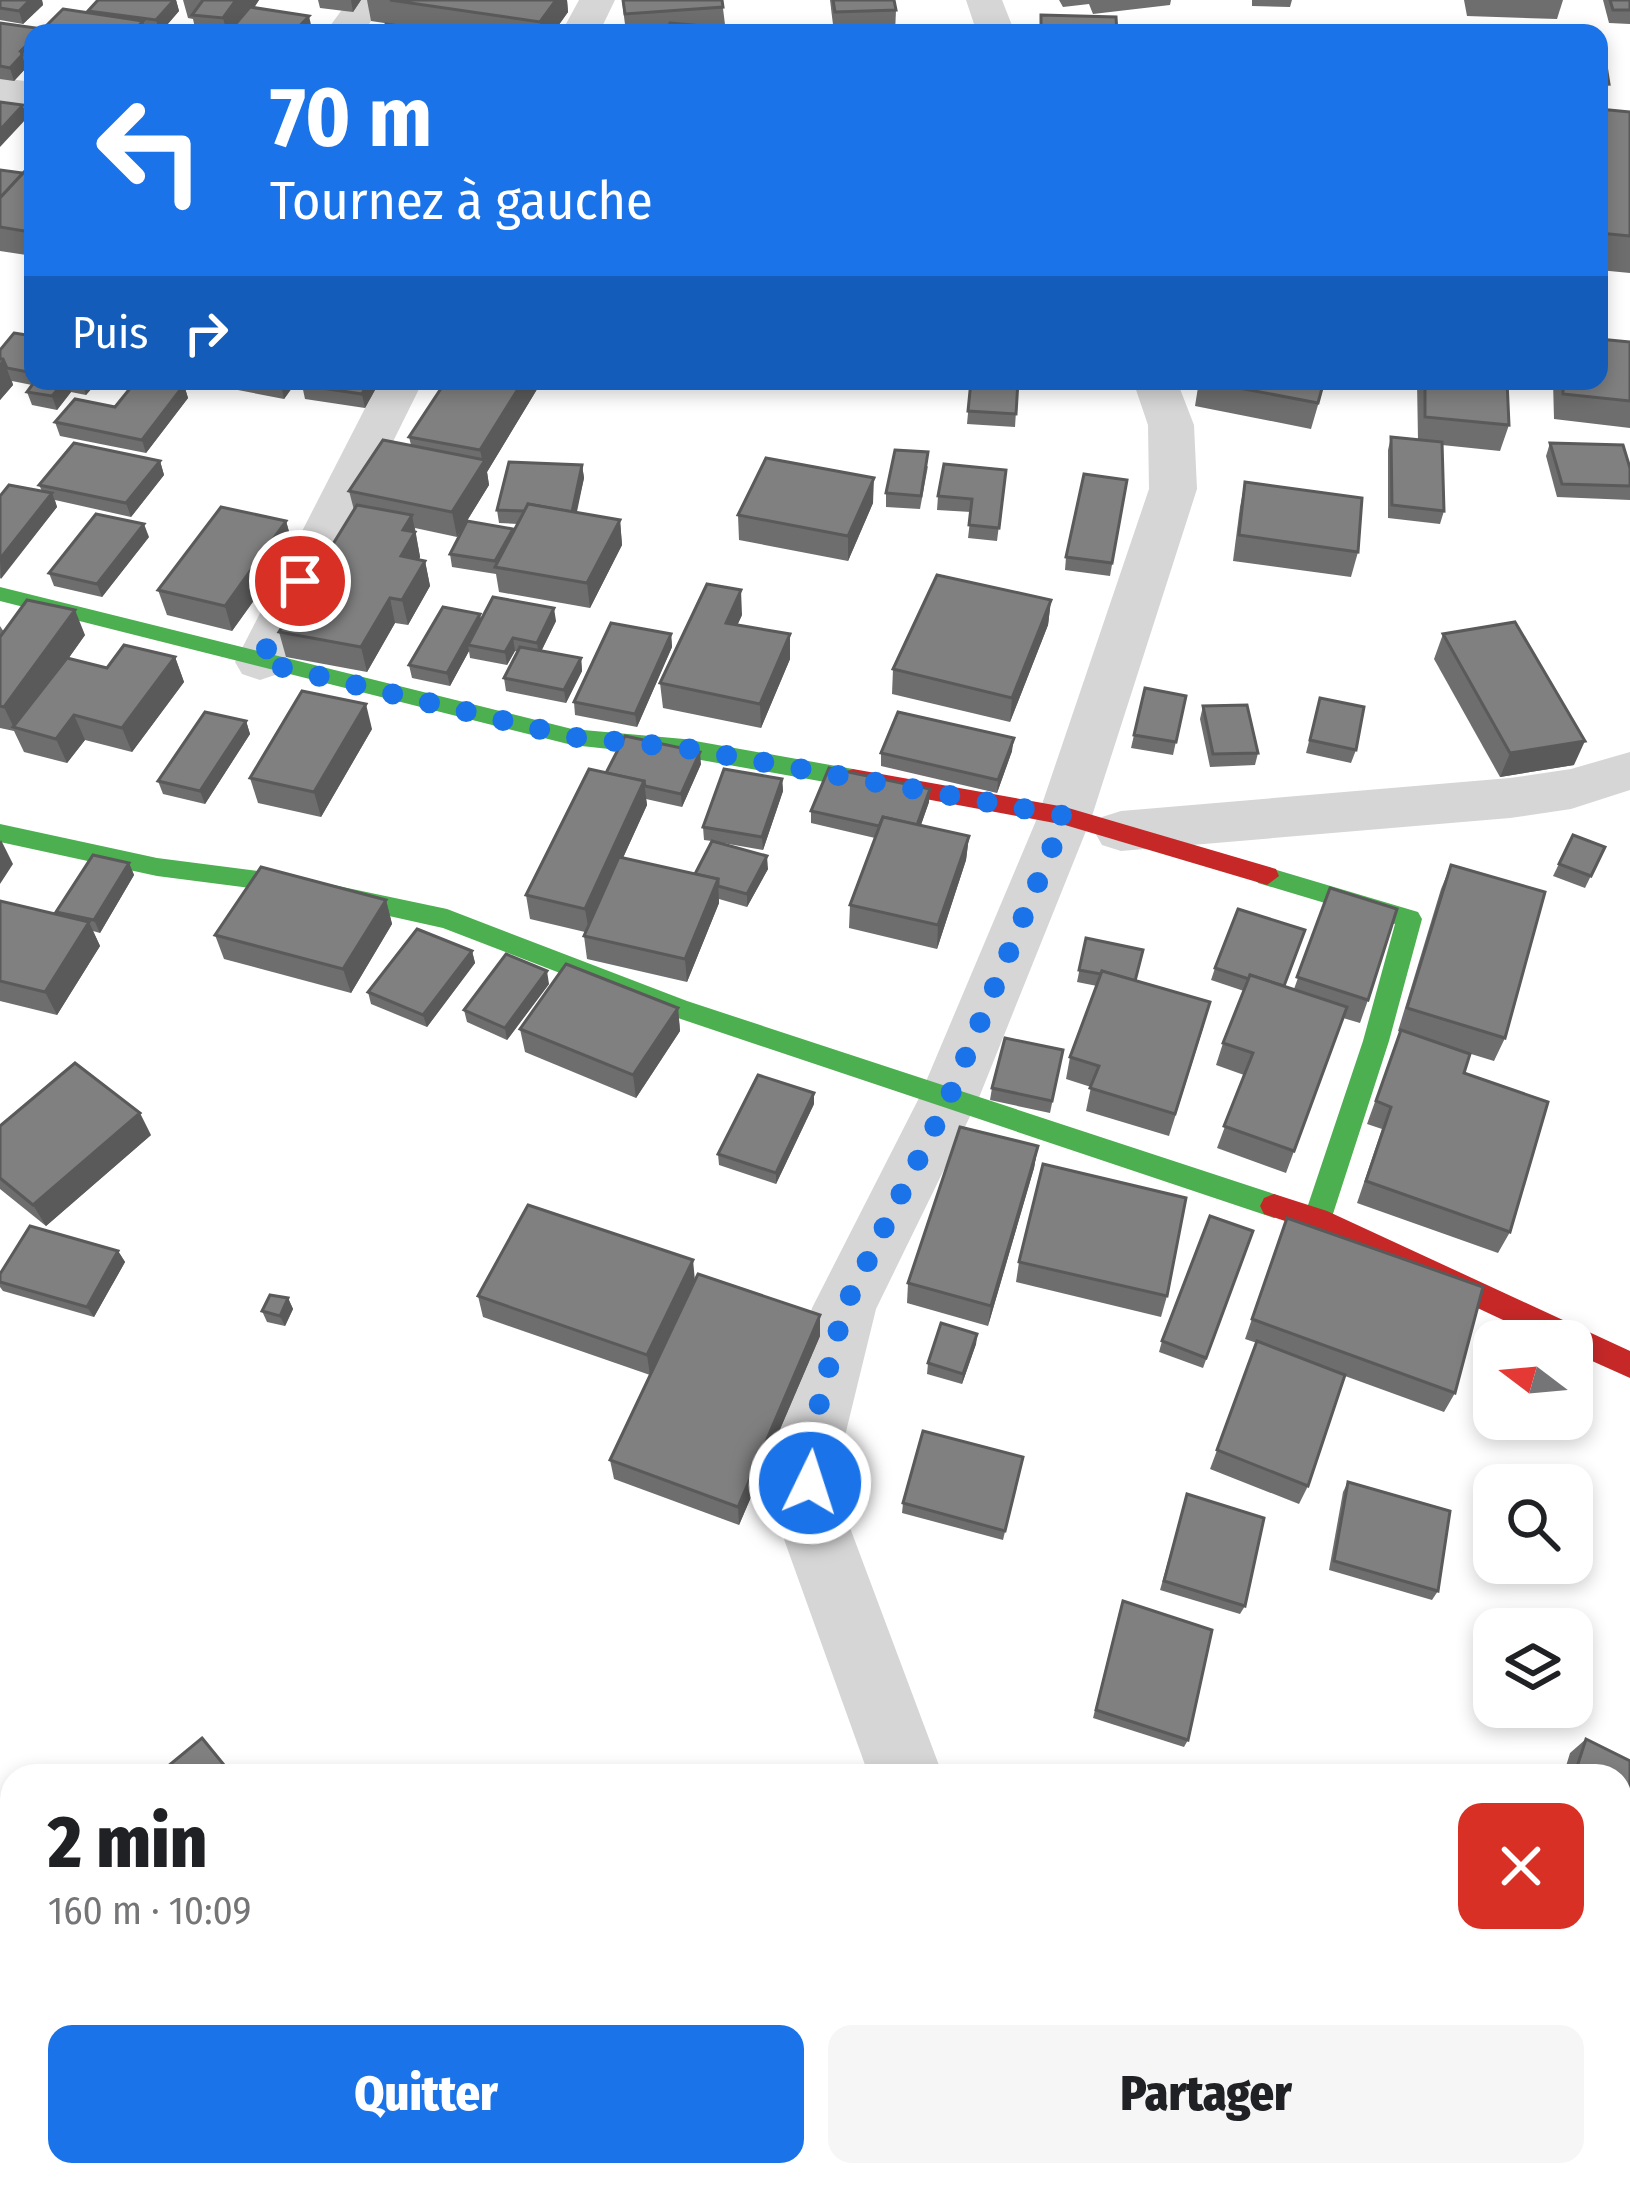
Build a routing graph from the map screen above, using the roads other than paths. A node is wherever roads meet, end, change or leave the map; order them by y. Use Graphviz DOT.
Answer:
graph roads {
  1 [pos="396,390"];
  2 [pos="1158,390"];
  3 [pos="0,594"];
  4 [pos="260,662"];
  5 [pos="1630,771"];
  6 [pos="1093,824"];
  7 [pos="0,833"];
  8 [pos="948,1100"];
  9 [pos="1317,1220"];
  10 [pos="1630,1364"];
  11 [pos="902,1764"];
  1 -- 4 [label="street"];
  2 -- 6 [label="street"];
  3 -- 4 [label="street"];
  4 -- 6 [label="street"];
  5 -- 6 [label="street"];
  6 -- 8 [label="street"];
  6 -- 9 [label="street"];
  7 -- 8 [label="street"];
  8 -- 9 [label="street"];
  8 -- 11 [label="street"];
  9 -- 10 [label="street"];
}
